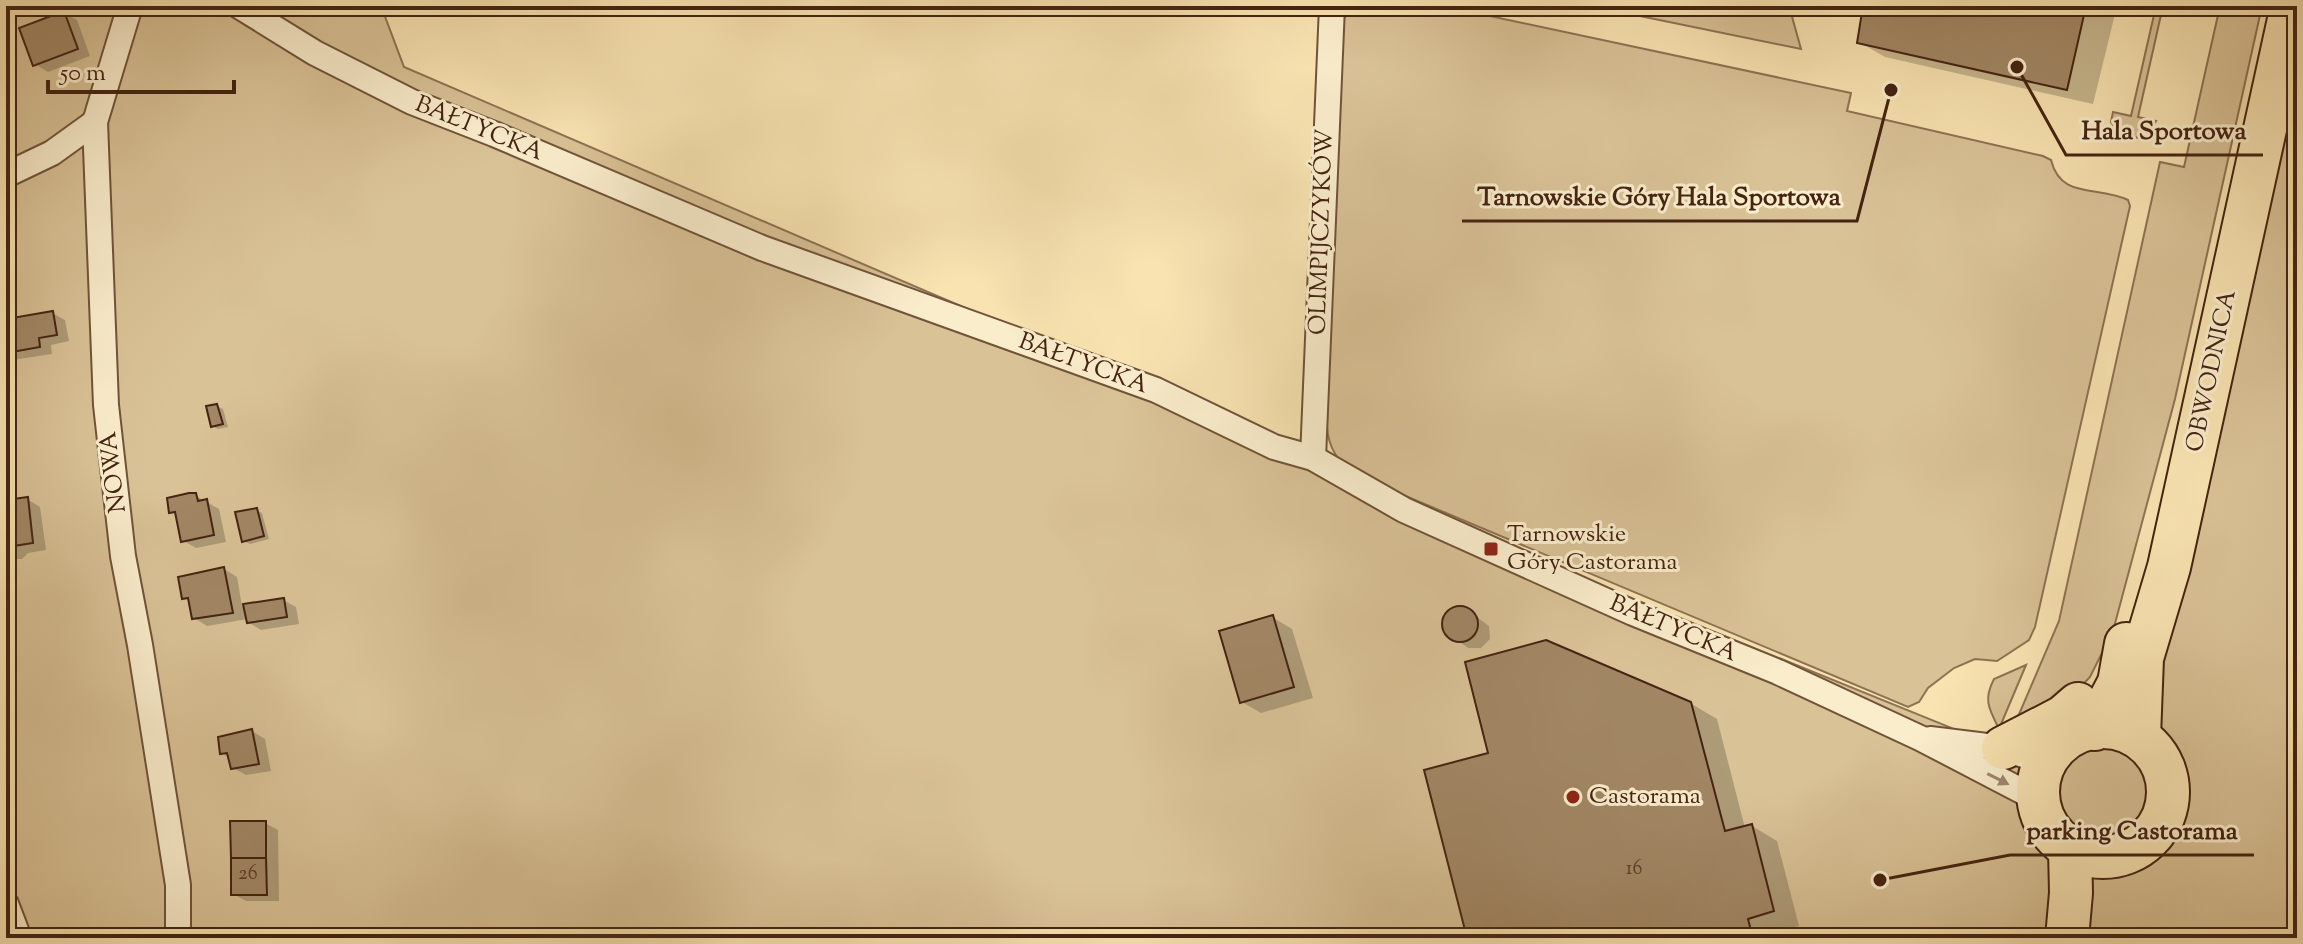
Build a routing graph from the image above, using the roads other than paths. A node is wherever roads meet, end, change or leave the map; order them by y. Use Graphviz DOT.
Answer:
graph roads {
  1 [pos="130,6"];
  2 [pos="239,6"];
  3 [pos="1332,6"];
  4 [pos="2277,6"];
  5 [pos="2292,6"];
  6 [pos="95,122"];
  7 [pos="6,175"];
  8 [pos="1313,458"];
  9 [pos="2129,631"];
  10 [pos="2095,729"];
  11 [pos="2139,737"];
  12 [pos="1920,738"];
  13 [pos="2003,748"];
  14 [pos="2050,755"];
  15 [pos="2039,800"];
  16 [pos="2090,853"];
  17 [pos="6,904"];
  18 [pos="19,938"];
  19 [pos="178,938"];
  20 [pos="2067,938"];
  21 [pos="2087,938"];
  1 -- 6 [label="street, NOWA"];
  2 -- 8 [label="street, BAŁTYCKA"];
  3 -- 8 [label="street, OLIMPIJCZYKÓW"];
  4 -- 9 [label="highway, OBWODNICA"];
  5 -- 11 [label="highway, OBWODNICA"];
  6 -- 7 [label="street"];
  6 -- 19 [label="street, NOWA"];
  8 -- 12 [label="street, BAŁTYCKA"];
  9 -- 10 [label="highway, OBWODNICA"];
  9 -- 13 [label="highway"];
  10 -- 11 [label="highway"];
  10 -- 14 [label="highway"];
  11 -- 16 [label="highway"];
  12 -- 13 [label="street, BAŁTYCKA"];
  12 -- 15 [label="street, BAŁTYCKA, one-way"];
  13 -- 14 [label="street, BAŁTYCKA"];
  14 -- 15 [label="highway"];
  15 -- 16 [label="highway"];
  16 -- 20 [label="highway"];
  16 -- 21 [label="highway"];
  17 -- 18 [label="street"];
}
